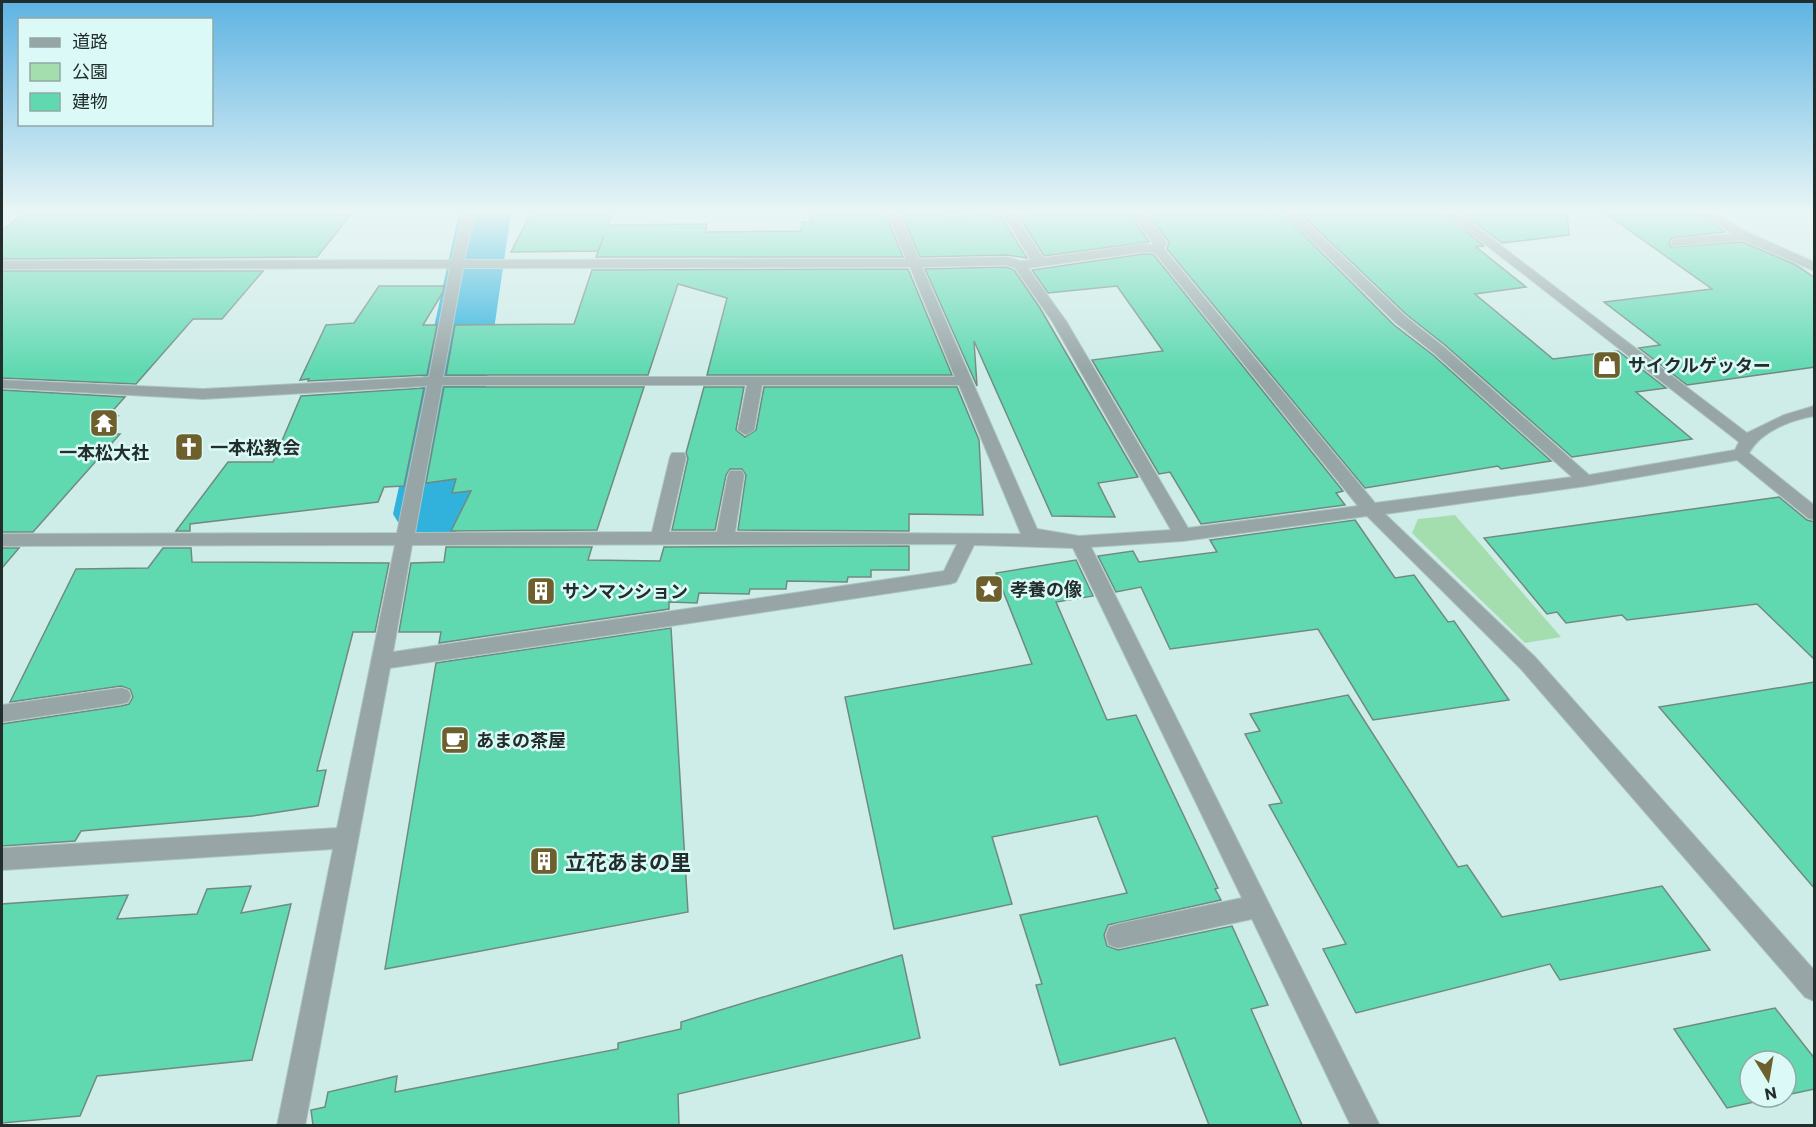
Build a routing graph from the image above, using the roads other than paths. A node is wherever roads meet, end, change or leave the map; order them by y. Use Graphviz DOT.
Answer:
graph roads {
  1 [pos="1020,265"];
  2 [pos="470,266"];
  3 [pos="915,266"];
  4 [pos="1172,266"];
  5 [pos="1345,266"];
  6 [pos="1517,266"];
  7 [pos="448,381"];
  8 [pos="755,381"];
  9 [pos="965,381"];
  10 [pos="2,384"];
  11 [pos="1815,411"];
  12 [pos="746,430"];
  13 [pos="1744,448"];
  14 [pos="678,457"];
  15 [pos="736,475"];
  16 [pos="1586,481"];
  17 [pos="1372,511"];
  18 [pos="1815,514"];
  19 [pos="1183,535"];
  20 [pos="404,539"];
  21 [pos="659,539"];
  22 [pos="725,539"];
  23 [pos="968,539"];
  24 [pos="2,540"];
  25 [pos="1079,542"];
  26 [pos="383,661"];
  27 [pos="122,696"];
  28 [pos="2,714"];
  29 [pos="345,838"];
  30 [pos="2,859"];
  31 [pos="1258,906"];
  32 [pos="1118,936"];
  33 [pos="1815,988"];
  34 [pos="291,1125"];
  35 [pos="1366,1125"];
  1 -- 19 [label="street"];
  2 -- 7 [label="street"];
  3 -- 9 [label="street"];
  4 -- 17 [label="street"];
  5 -- 16 [label="street"];
  6 -- 13 [label="street"];
  7 -- 8 [label="street"];
  7 -- 10 [label="street"];
  7 -- 20 [label="street"];
  8 -- 9 [label="street"];
  8 -- 12 [label="street"];
  9 -- 25 [label="street"];
  11 -- 13 [label="street"];
  13 -- 16 [label="street"];
  13 -- 18 [label="street"];
  14 -- 21 [label="street"];
  15 -- 22 [label="street"];
  16 -- 17 [label="street"];
  17 -- 19 [label="street"];
  17 -- 33 [label="street"];
  19 -- 25 [label="street"];
  20 -- 21 [label="street"];
  20 -- 24 [label="street"];
  20 -- 26 [label="street"];
  21 -- 22 [label="street"];
  22 -- 23 [label="street"];
  23 -- 25 [label="street"];
  23 -- 26 [label="street"];
  25 -- 31 [label="street"];
  26 -- 29 [label="street"];
  27 -- 28 [label="street"];
  29 -- 30 [label="street"];
  29 -- 34 [label="street"];
  31 -- 32 [label="street"];
  31 -- 35 [label="street"];
}
